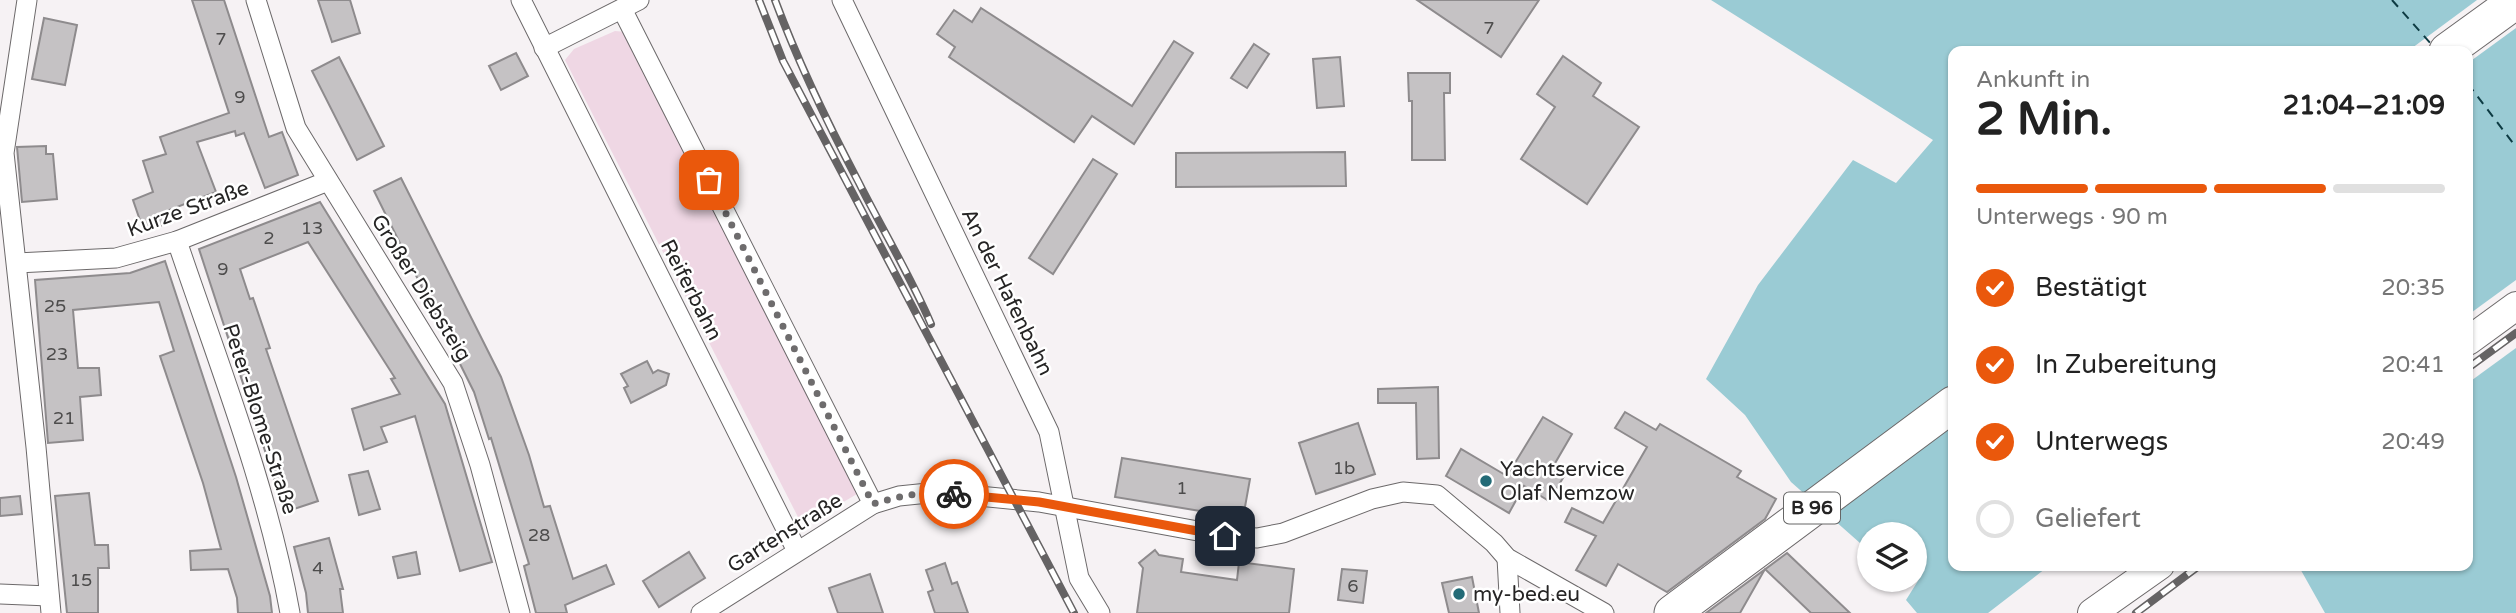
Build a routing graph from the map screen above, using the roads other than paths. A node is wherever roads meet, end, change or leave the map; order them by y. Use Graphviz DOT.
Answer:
graph roads {
  1 [pos="27,0"];
  2 [pos="256,0"];
  3 [pos="521,0"];
  4 [pos="842,0"];
  5 [pos="2516,1"];
  6 [pos="630,4"];
  7 [pos="2454,46"];
  8 [pos="544,48"];
  9 [pos="2,153"];
  10 [pos="328,181"];
  11 [pos="177,241"];
  12 [pos="17,264"];
  13 [pos="2516,306"];
  14 [pos="2473,337"];
  15 [pos="1948,408"];
  16 [pos="873,504"];
  17 [pos="1064,508"];
  18 [pos="797,551"];
  19 [pos="1507,558"];
  20 [pos="2152,571"];
  21 [pos="0,594"];
  22 [pos="50,604"];
  23 [pos="290,613"];
  24 [pos="520,613"];
  25 [pos="701,613"];
  26 [pos="1100,613"];
  27 [pos="1510,613"];
  28 [pos="1605,613"];
  29 [pos="1672,613"];
  30 [pos="2092,613"];
  1 -- 9 [label="street"];
  2 -- 10 [label="street, Großer Diebsteig"];
  3 -- 8 [label="street, Reiferbahn"];
  4 -- 17 [label="street, An der Hafenbahn"];
  5 -- 7 [label="highway"];
  6 -- 8 [label="street"];
  6 -- 16 [label="street"];
  8 -- 18 [label="street, Reiferbahn"];
  9 -- 12 [label="street"];
  10 -- 11 [label="street, Kurze Straße"];
  10 -- 24 [label="street, Großer Diebsteig"];
  11 -- 12 [label="street, Kurze Straße"];
  11 -- 23 [label="street, Peter-Blome-Straße"];
  12 -- 22 [label="street"];
  13 -- 14 [label="main road"];
  15 -- 29 [label="highway, B 96"];
  16 -- 17 [label="street, Gartenstraße"];
  16 -- 18 [label="street, Gartenstraße"];
  17 -- 19 [label="street, Gartenstraße"];
  17 -- 26 [label="street, An der Hafenbahn"];
  18 -- 25 [label="street, Gartenstraße"];
  19 -- 27 [label="street"];
  19 -- 28 [label="street, Gartenstraße"];
  20 -- 30 [label="main road"];
  21 -- 22 [label="street"];
}
